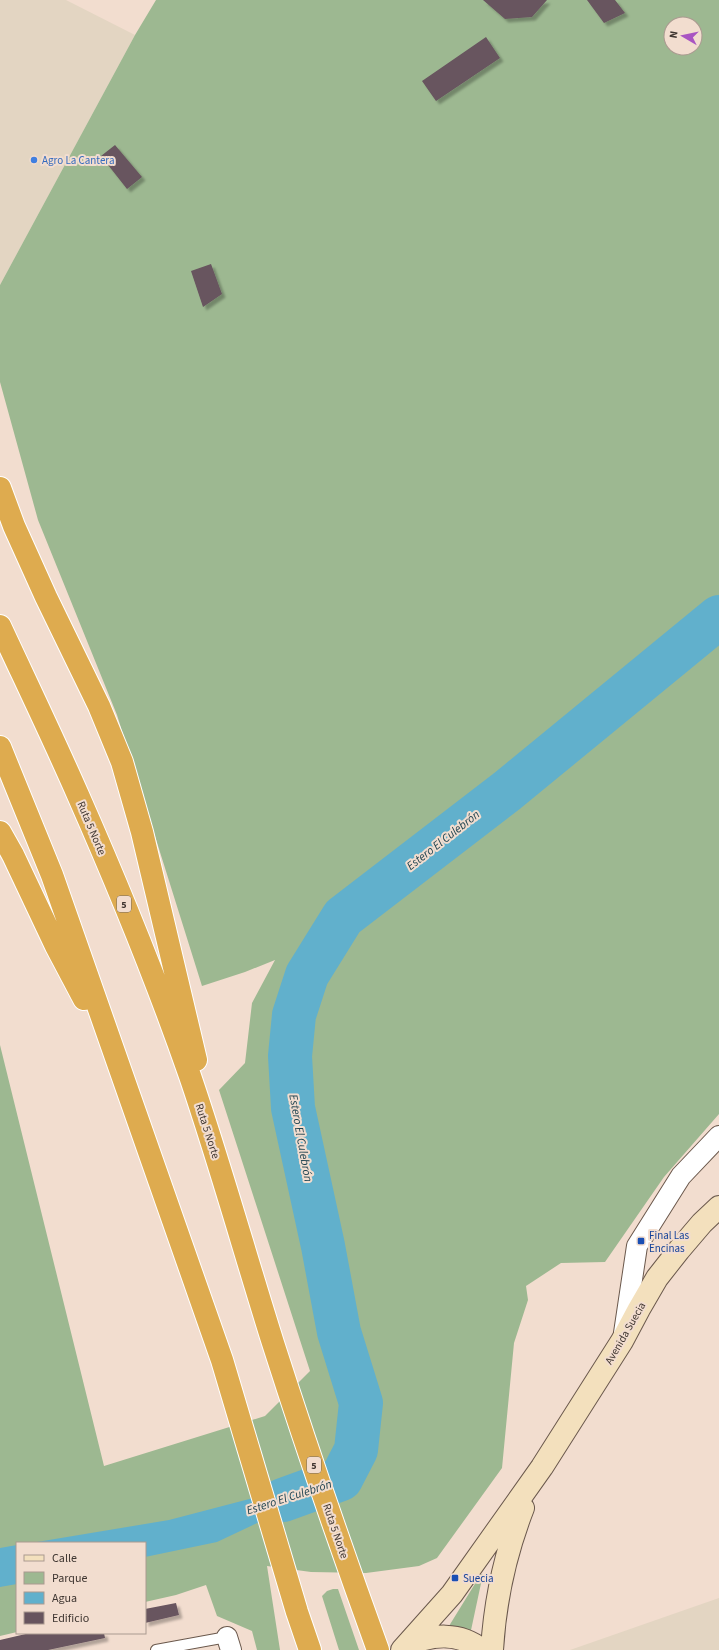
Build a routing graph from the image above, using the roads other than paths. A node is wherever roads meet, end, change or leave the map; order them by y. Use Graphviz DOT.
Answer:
graph roads {
  1 [pos="0,488"];
  2 [pos="0,626"];
  3 [pos="0,747"];
  4 [pos="0,832"];
  5 [pos="120,1067"];
  6 [pos="719,1136"];
  7 [pos="227,1190"];
  8 [pos="719,1207"];
  9 [pos="622,1341"];
  10 [pos="542,1467"];
  11 [pos="229,1643"];
  12 [pos="405,1648"];
  13 [pos="156,1650"];
  14 [pos="310,1650"];
  15 [pos="378,1650"];
  16 [pos="482,1650"];
  17 [pos="492,1650"];
  1 -- 7 [label="highway"];
  2 -- 7 [label="highway, Ruta 5 Norte / 5"];
  3 -- 5 [label="highway"];
  4 -- 5 [label="highway"];
  5 -- 14 [label="highway"];
  6 -- 9 [label="street"];
  7 -- 15 [label="highway, Ruta 5 Norte / 5"];
  8 -- 9 [label="main road, Avenida Suecia"];
  9 -- 10 [label="main road, Avenida Suecia"];
  10 -- 12 [label="main road, Avenida Suecia"];
  10 -- 17 [label="main road, Avenida Suecia"];
  11 -- 13 [label="lane"];
  12 -- 16 [label="main road"];
}
